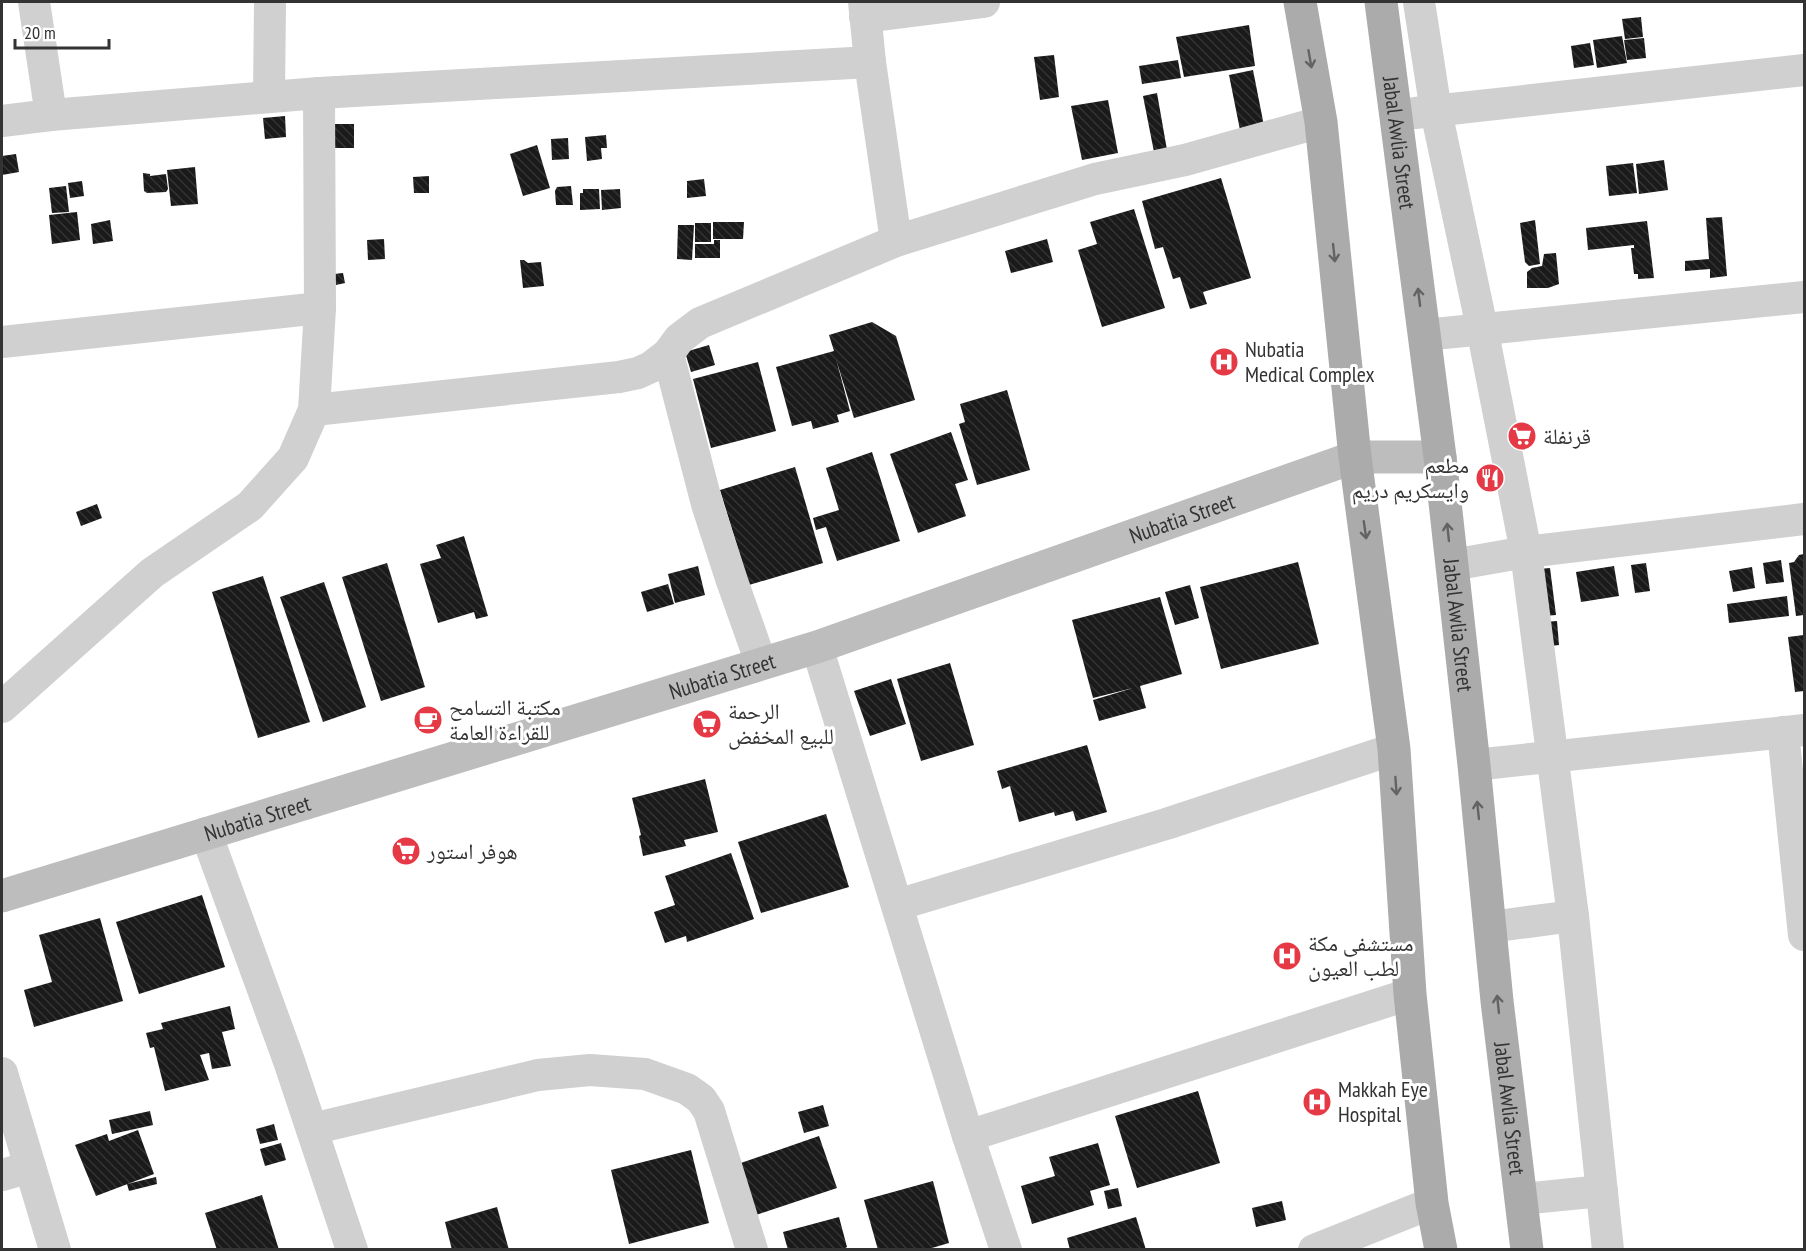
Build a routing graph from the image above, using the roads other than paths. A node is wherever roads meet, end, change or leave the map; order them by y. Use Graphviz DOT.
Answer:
graph roads {
  1 [pos="34,2"];
  2 [pos="270,2"];
  3 [pos="984,2"];
  4 [pos="1300,2"];
  5 [pos="1381,2"];
  6 [pos="1419,2"];
  7 [pos="865,9"];
  8 [pos="870,62"];
  9 [pos="1804,70"];
  10 [pos="319,93"];
  11 [pos="269,97"];
  12 [pos="1436,111"];
  13 [pos="51,115"];
  14 [pos="1396,115"];
  15 [pos="2,121"];
  16 [pos="1321,122"];
  17 [pos="896,241"];
  18 [pos="1804,297"];
  19 [pos="320,308"];
  20 [pos="1482,328"];
  21 [pos="1424,335"];
  22 [pos="2,342"];
  23 [pos="668,354"];
  24 [pos="314,410"];
  25 [pos="1440,457"];
  26 [pos="1355,458"];
  27 [pos="1804,519"];
  28 [pos="1526,552"];
  29 [pos="1452,565"];
  30 [pos="817,647"];
  31 [pos="761,663"];
  32 [pos="2,707"];
  33 [pos="1793,731"];
  34 [pos="1394,749"];
  35 [pos="1553,756"];
  36 [pos="1474,765"];
  37 [pos="206,833"];
  38 [pos="2,896"];
  39 [pos="897,905"];
  40 [pos="1573,916"];
  41 [pos="1490,927"];
  42 [pos="1804,935"];
  43 [pos="1410,994"];
  44 [pos="2,1072"];
  45 [pos="312,1129"];
  46 [pos="968,1136"];
  47 [pos="16,1171"];
  48 [pos="1602,1191"];
  49 [pos="1521,1199"];
  50 [pos="1432,1203"];
  51 [pos="55,1250"];
  52 [pos="352,1250"];
  53 [pos="752,1250"];
  54 [pos="1006,1250"];
  55 [pos="1314,1250"];
  56 [pos="1441,1250"];
  57 [pos="1527,1250"];
  58 [pos="1608,1250"];
  1 -- 13 [label="street"];
  2 -- 11 [label="street"];
  3 -- 7 [label="street"];
  4 -- 16 [label="main road, one-way"];
  5 -- 14 [label="main road, Jabal Awlia Street"];
  6 -- 12 [label="street"];
  7 -- 8 [label="street"];
  8 -- 10 [label="street"];
  8 -- 17 [label="street"];
  9 -- 12 [label="street"];
  10 -- 11 [label="street"];
  10 -- 19 [label="street"];
  11 -- 13 [label="street"];
  12 -- 14 [label="street"];
  12 -- 20 [label="street"];
  13 -- 15 [label="street"];
  21 -- 14 [label="main road, Jabal Awlia Street, one-way"];
  16 -- 17 [label="street"];
  16 -- 26 [label="main road, one-way"];
  17 -- 23 [label="street"];
  18 -- 20 [label="street"];
  19 -- 22 [label="street"];
  19 -- 24 [label="street"];
  20 -- 21 [label="street"];
  20 -- 28 [label="street"];
  21 -- 25 [label="main road, Jabal Awlia Street"];
  23 -- 24 [label="street"];
  23 -- 31 [label="street"];
  24 -- 32 [label="street"];
  25 -- 26 [label="street, Nubatia Street"];
  29 -- 25 [label="main road, Jabal Awlia Street, one-way"];
  26 -- 30 [label="street, Nubatia Street"];
  26 -- 34 [label="main road, one-way"];
  27 -- 28 [label="street"];
  28 -- 29 [label="street"];
  28 -- 35 [label="street"];
  29 -- 36 [label="main road, Jabal Awlia Street"];
  30 -- 31 [label="street, Nubatia Street"];
  30 -- 39 [label="street"];
  31 -- 37 [label="street, Nubatia Street"];
  33 -- 35 [label="street"];
  33 -- 42 [label="street"];
  34 -- 39 [label="street"];
  34 -- 43 [label="main road, one-way"];
  35 -- 36 [label="street"];
  35 -- 40 [label="street"];
  41 -- 36 [label="main road, Jabal Awlia Street, one-way"];
  37 -- 38 [label="street, Nubatia Street"];
  37 -- 45 [label="street"];
  39 -- 46 [label="street"];
  40 -- 41 [label="street"];
  40 -- 48 [label="street"];
  49 -- 41 [label="main road, Jabal Awlia Street, one-way"];
  43 -- 46 [label="street"];
  43 -- 50 [label="main road"];
  44 -- 47 [label="street"];
  45 -- 52 [label="street"];
  45 -- 53 [label="street"];
  46 -- 54 [label="street"];
  47 -- 51 [label="street"];
  48 -- 49 [label="street"];
  48 -- 58 [label="street"];
  49 -- 57 [label="main road, Jabal Awlia Street"];
  50 -- 55 [label="street"];
  50 -- 56 [label="main road"];
}
